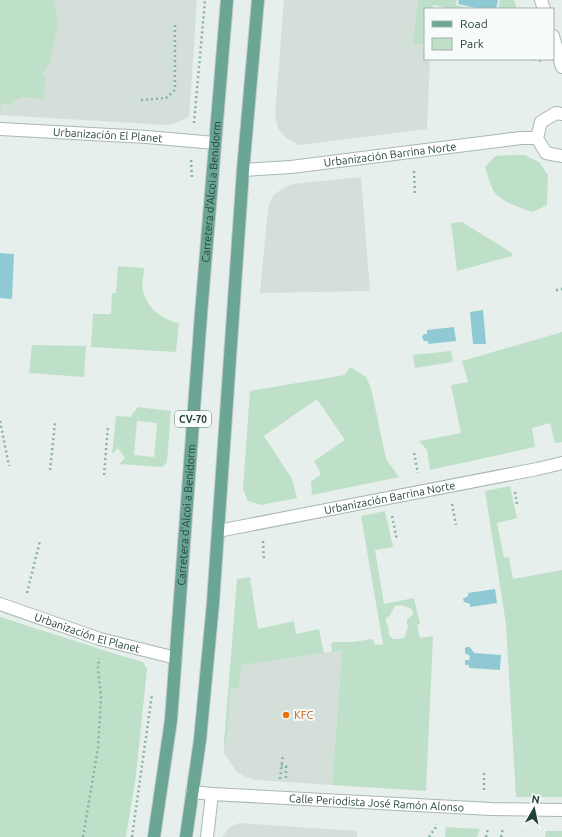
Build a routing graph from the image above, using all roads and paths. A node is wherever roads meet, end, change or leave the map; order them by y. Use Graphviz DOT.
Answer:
graph roads {
  1 [pos="227,0"];
  2 [pos="258,0"];
  3 [pos="174,25"];
  4 [pos="554,39"];
  5 [pos="562,67"];
  6 [pos="141,100"];
  7 [pos="562,114"];
  8 [pos="0,129"];
  9 [pos="537,138"];
  10 [pos="215,143"];
  11 [pos="412,152"];
  12 [pos="562,156"];
  13 [pos="243,170"];
  14 [pos="415,194"];
  15 [pos="562,289"];
  16 [pos="556,290"];
  17 [pos="0,421"];
  18 [pos="55,423"];
  19 [pos="108,426"];
  20 [pos="562,463"];
  21 [pos="9,466"];
  22 [pos="50,470"];
  23 [pos="104,475"];
  24 [pos="390,497"];
  25 [pos="218,531"];
  26 [pos="268,540"];
  27 [pos="396,540"];
  28 [pos="40,541"];
  29 [pos="264,561"];
  30 [pos="0,604"];
  31 [pos="22,612"];
  32 [pos="100,639"];
  33 [pos="176,658"];
  34 [pos="283,754"];
  35 [pos="280,776"];
  36 [pos="192,792"];
  37 [pos="212,794"];
  38 [pos="562,810"];
  39 [pos="83,837"];
  40 [pos="154,837"];
  41 [pos="186,837"];
  42 [pos="207,837"];
  1 -- 10 [label="main road, Carretera d'Alcoi a Benidorm / CV-70"];
  2 -- 13 [label="main road, CV-70"];
  3 -- 6 [label="path"];
  4 -- 5 [label="street"];
  7 -- 9 [label="street"];
  8 -- 10 [label="street, Urbanización El Planet"];
  9 -- 11 [label="street, Urbanización Barrina Norte"];
  9 -- 12 [label="street"];
  10 -- 33 [label="main road, Carretera d'Alcoi a Benidorm / CV-70"];
  11 -- 13 [label="street, Urbanización Barrina Norte"];
  11 -- 14 [label="path"];
  13 -- 25 [label="main road, CV-70"];
  15 -- 16 [label="path"];
  17 -- 21 [label="path"];
  18 -- 22 [label="path"];
  19 -- 23 [label="path"];
  20 -- 24 [label="street, Urbanización Barrina Norte"];
  24 -- 25 [label="street, Urbanización Barrina Norte"];
  24 -- 27 [label="path"];
  25 -- 36 [label="main road, CV-70"];
  26 -- 29 [label="path"];
  28 -- 31 [label="path"];
  30 -- 31 [label="street, Urbanización El Planet"];
  31 -- 32 [label="street, Urbanización El Planet"];
  32 -- 33 [label="street, Urbanización El Planet"];
  32 -- 39 [label="path"];
  33 -- 40 [label="main road, Carretera d'Alcoi a Benidorm / CV-70"];
  34 -- 35 [label="path"];
  36 -- 37 [label="street, Calle Periodista José Ramón Alonso"];
  36 -- 41 [label="main road, CV-70"];
  37 -- 38 [label="street, Calle Periodista José Ramón Alonso"];
  37 -- 42 [label="street"];
}
